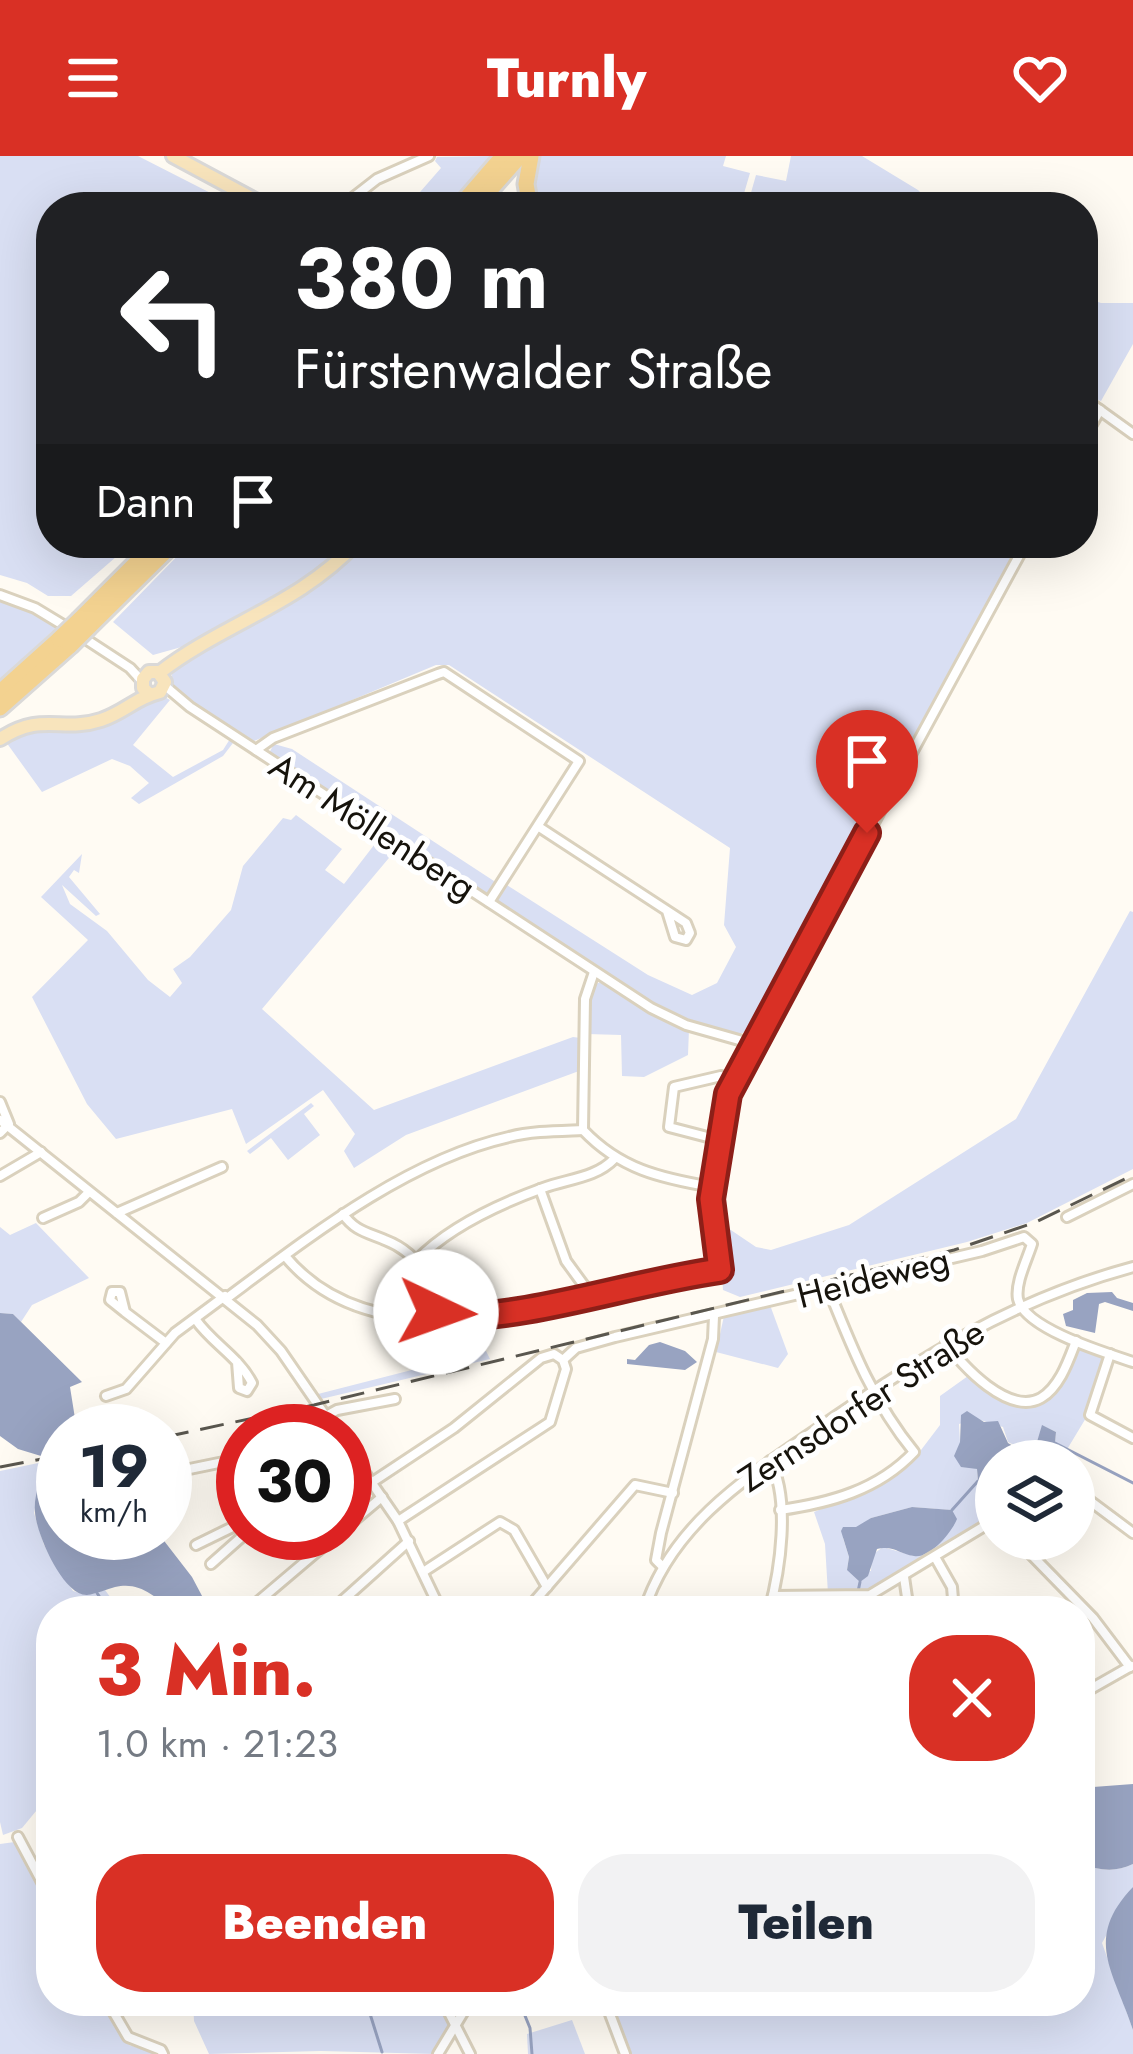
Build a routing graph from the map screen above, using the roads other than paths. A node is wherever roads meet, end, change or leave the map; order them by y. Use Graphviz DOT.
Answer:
graph roads {
  1 [pos="173,156"];
  2 [pos="429,156"];
  3 [pos="503,156"];
  4 [pos="520,156"];
  5 [pos="531,156"];
  6 [pos="240,192"];
  7 [pos="360,192"];
  8 [pos="472,192"];
  9 [pos="488,192"];
  10 [pos="528,192"];
  11 [pos="1100,410"];
  12 [pos="1098,414"];
  13 [pos="1133,434"];
  14 [pos="143,558"];
  15 [pos="157,558"];
  16 [pos="338,558"];
  17 [pos="1018,558"];
  18 [pos="0,595"];
  19 [pos="84,624"];
  20 [pos="64,642"];
  21 [pos="156,684"];
  22 [pos="0,692"];
  23 [pos="0,708"];
  24 [pos="0,739"];
  25 [pos="256,750"];
  26 [pos="539,827"];
  27 [pos="489,902"];
  28 [pos="668,911"];
  29 [pos="594,972"];
  30 [pos="753,1044"];
  31 [pos="734,1080"];
  32 [pos="0,1102"];
  33 [pos="3,1127"];
  34 [pos="583,1130"];
  35 [pos="719,1140"];
  36 [pos="41,1152"];
  37 [pos="614,1159"];
  38 [pos="222,1167"];
  39 [pos="0,1176"];
  40 [pos="1133,1184"];
  41 [pos="712,1186"];
  42 [pos="540,1189"];
  43 [pos="89,1192"];
  44 [pos="117,1213"];
  45 [pos="344,1214"];
  46 [pos="1067,1216"];
  47 [pos="43,1218"];
  48 [pos="285,1256"];
  49 [pos="417,1260"];
  50 [pos="1133,1267"];
  51 [pos="828,1288"];
  52 [pos="226,1297"];
  53 [pos="593,1298"];
  54 [pos="1020,1305"];
  55 [pos="124,1312"];
  56 [pos="714,1316"];
  57 [pos="437,1318"];
  58 [pos="196,1320"];
  59 [pos="1076,1340"];
  60 [pos="166,1343"];
  61 [pos="946,1343"];
  62 [pos="1110,1354"];
  63 [pos="563,1360"];
  64 [pos="1133,1361"];
  65 [pos="237,1362"];
  66 [pos="870,1391"];
  67 [pos="106,1396"];
  68 [pos="395,1399"];
  69 [pos="318,1404"];
  70 [pos="369,1404"];
  71 [pos="1133,1438"];
  72 [pos="770,1461"];
  73 [pos="372,1482"];
  74 [pos="372,1484"];
  75 [pos="673,1493"];
  76 [pos="382,1498"];
  77 [pos="1095,1505"];
  78 [pos="372,1506"];
  79 [pos="780,1510"];
  80 [pos="398,1522"];
  81 [pos="975,1533"];
  82 [pos="1133,1533"];
  83 [pos="216,1535"];
  84 [pos="409,1541"];
  85 [pos="196,1545"];
  86 [pos="935,1557"];
  87 [pos="216,1560"];
  88 [pos="305,1560"];
  89 [pos="1037,1560"];
  90 [pos="211,1564"];
  91 [pos="663,1567"];
  92 [pos="424,1572"];
  93 [pos="904,1577"];
  94 [pos="547,1587"];
  95 [pos="264,1596"];
  96 [pos="348,1596"];
  97 [pos="432,1596"];
  98 [pos="539,1596"];
  99 [pos="650,1596"];
  100 [pos="773,1596"];
  101 [pos="864,1596"];
  102 [pos="907,1596"];
  103 [pos="953,1596"];
  104 [pos="1072,1596"];
  105 [pos="1095,1619"];
  106 [pos="1132,1666"];
  107 [pos="1095,1686"];
  108 [pos="18,1837"];
  109 [pos="36,1871"];
  110 [pos="116,2016"];
  111 [pos="451,2016"];
  112 [pos="461,2016"];
  113 [pos="610,2016"];
  114 [pos="456,2024"];
  115 [pos="163,2054"];
  116 [pos="438,2054"];
  117 [pos="470,2054"];
  118 [pos="625,2054"];
  1 -- 6 [label="main road"];
  2 -- 7 [label="street"];
  3 -- 8 [label="highway"];
  4 -- 9 [label="highway"];
  5 -- 10 [label="highway"];
  11 -- 12 [label="street"];
  11 -- 13 [label="street"];
  14 -- 19 [label="highway"];
  15 -- 19 [label="highway"];
  16 -- 21 [label="main road"];
  17 -- 30 [label="street"];
  18 -- 21 [label="street"];
  19 -- 20 [label="highway, bridge"];
  20 -- 22 [label="highway"];
  20 -- 23 [label="highway"];
  21 -- 24 [label="main road"];
  21 -- 25 [label="street, Am Möllenberg"];
  25 -- 26 [label="street, Am Möllenberg"];
  25 -- 27 [label="street, Am Möllenberg"];
  26 -- 27 [label="street, Am Möllenberg"];
  26 -- 28 [label="street"];
  27 -- 29 [label="street, Am Möllenberg"];
  29 -- 30 [label="street, Am Möllenberg"];
  29 -- 34 [label="street"];
  30 -- 31 [label="street"];
  31 -- 35 [label="street"];
  31 -- 35 [label="street"];
  32 -- 33 [label="street"];
  33 -- 36 [label="street"];
  34 -- 37 [label="street"];
  34 -- 45 [label="street"];
  35 -- 41 [label="street"];
  36 -- 39 [label="street"];
  36 -- 43 [label="street"];
  37 -- 41 [label="street"];
  37 -- 42 [label="street"];
  38 -- 44 [label="street"];
  40 -- 46 [label="street"];
  41 -- 53 [label="street"];
  42 -- 49 [label="street"];
  42 -- 53 [label="street"];
  43 -- 44 [label="street"];
  43 -- 47 [label="street"];
  44 -- 52 [label="street"];
  45 -- 48 [label="street"];
  45 -- 49 [label="street"];
  48 -- 52 [label="street"];
  48 -- 57 [label="street"];
  49 -- 57 [label="street"];
  50 -- 54 [label="street, Zernsdorfer Straße"];
  51 -- 54 [label="street, Heideweg"];
  51 -- 56 [label="street, Heideweg"];
  51 -- 66 [label="street"];
  52 -- 58 [label="street"];
  52 -- 69 [label="street"];
  53 -- 57 [label="street"];
  54 -- 59 [label="street"];
  54 -- 61 [label="street, Zernsdorfer Straße"];
  55 -- 60 [label="street"];
  56 -- 63 [label="street, Heideweg"];
  56 -- 75 [label="street"];
  58 -- 60 [label="street"];
  58 -- 65 [label="street"];
  59 -- 61 [label="street"];
  59 -- 62 [label="street"];
  60 -- 67 [label="street"];
  61 -- 66 [label="street, Zernsdorfer Straße"];
  62 -- 64 [label="street"];
  62 -- 71 [label="street"];
  63 -- 73 [label="street, Heideweg"];
  63 -- 80 [label="street"];
  66 -- 72 [label="street, Zernsdorfer Straße"];
  66 -- 79 [label="street"];
  68 -- 70 [label="street"];
  72 -- 79 [label="street"];
  72 -- 91 [label="street, Zernsdorfer Straße"];
  74 -- 76 [label="street"];
  75 -- 91 [label="street"];
  75 -- 94 [label="street"];
  76 -- 78 [label="street"];
  76 -- 80 [label="street"];
  77 -- 82 [label="street"];
  79 -- 100 [label="street"];
  80 -- 84 [label="street"];
  81 -- 86 [label="street"];
  83 -- 85 [label="street"];
  84 -- 92 [label="street"];
  84 -- 96 [label="street"];
  86 -- 93 [label="street"];
  86 -- 103 [label="street"];
  87 -- 90 [label="street"];
  88 -- 95 [label="street"];
  89 -- 104 [label="street"];
  91 -- 99 [label="street, Zernsdorfer Straße"];
  92 -- 94 [label="street"];
  92 -- 97 [label="street"];
  93 -- 101 [label="street"];
  93 -- 102 [label="street"];
  94 -- 98 [label="street"];
  105 -- 106 [label="street"];
  106 -- 107 [label="street"];
  108 -- 109 [label="street"];
  110 -- 115 [label="street"];
  111 -- 114 [label="street"];
  112 -- 114 [label="street"];
  113 -- 118 [label="street"];
  114 -- 116 [label="street"];
  114 -- 117 [label="street"];
}
